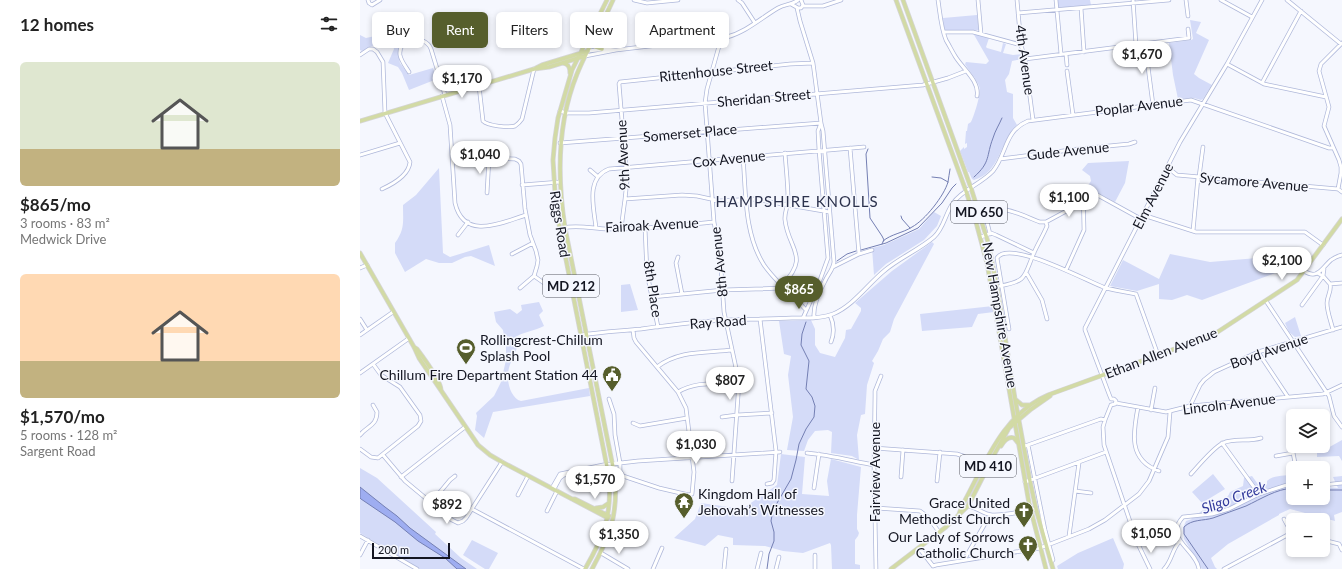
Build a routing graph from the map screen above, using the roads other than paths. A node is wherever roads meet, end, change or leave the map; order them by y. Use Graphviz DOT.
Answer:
graph roads {
  1 [pos="368,0"];
  2 [pos="380,0"];
  3 [pos="607,0"];
  4 [pos="613,0"];
  5 [pos="634,0"];
  6 [pos="678,0"];
  7 [pos="738,0"];
  8 [pos="841,0"];
  9 [pos="896,0"];
  10 [pos="902,0"];
  11 [pos="938,0"];
  12 [pos="978,0"];
  13 [pos="1017,0"];
  14 [pos="1056,0"];
  15 [pos="1169,0"];
  16 [pos="1186,0"];
  17 [pos="1220,0"];
  18 [pos="1262,0"];
  19 [pos="1287,0"];
  20 [pos="1133,2"];
  21 [pos="800,4"];
  22 [pos="1081,8"];
  23 [pos="1057,10"];
  24 [pos="1301,11"];
  25 [pos="607,12"];
  26 [pos="1018,13"];
  27 [pos="1188,16"];
  28 [pos="1252,18"];
  29 [pos="755,23"];
  30 [pos="1188,29"];
  31 [pos="944,32"];
  32 [pos="981,34"];
  33 [pos="729,36"];
  34 [pos="1146,44"];
  35 [pos="1342,44"];
  36 [pos="1021,45"];
  37 [pos="1136,45"];
  38 [pos="590,48"];
  39 [pos="599,48"];
  40 [pos="635,48"];
  41 [pos="719,48"];
  42 [pos="602,49"];
  43 [pos="616,50"];
  44 [pos="588,51"];
  45 [pos="1084,52"];
  46 [pos="580,53"];
  47 [pos="360,54"];
  48 [pos="1061,54"];
  49 [pos="1066,54"];
  50 [pos="585,56"];
  51 [pos="577,58"];
  52 [pos="1025,59"];
  53 [pos="562,63"];
  54 [pos="813,63"];
  55 [pos="1227,64"];
  56 [pos="1067,65"];
  57 [pos="534,70"];
  58 [pos="966,71"];
  59 [pos="1067,71"];
  60 [pos="410,72"];
  61 [pos="712,72"];
  62 [pos="569,78"];
  63 [pos="620,82"];
  64 [pos="933,83"];
  65 [pos="1262,83"];
  66 [pos="927,84"];
  67 [pos="479,86"];
  68 [pos="817,94"];
  69 [pos="443,96"];
  70 [pos="977,96"];
  71 [pos="1326,97"];
  72 [pos="705,103"];
  73 [pos="1203,104"];
  74 [pos="1153,105"];
  75 [pos="621,110"];
  76 [pos="560,111"];
  77 [pos="385,113"];
  78 [pos="566,113"];
  79 [pos="1073,115"];
  80 [pos="1033,120"];
  81 [pos="360,121"];
  82 [pos="821,123"];
  83 [pos="708,131"];
  84 [pos="623,138"];
  85 [pos="1135,142"];
  86 [pos="400,143"];
  87 [pos="560,143"];
  88 [pos="864,147"];
  89 [pos="1203,147"];
  90 [pos="850,148"];
  91 [pos="1333,148"];
  92 [pos="819,150"];
  93 [pos="825,150"];
  94 [pos="785,153"];
  95 [pos="360,155"];
  96 [pos="453,157"];
  97 [pos="743,157"];
  98 [pos="489,158"];
  99 [pos="1000,159"];
  100 [pos="711,161"];
  101 [pos="1167,167"];
  102 [pos="626,168"];
  103 [pos="590,170"];
  104 [pos="597,176"];
  105 [pos="1198,177"];
  106 [pos="560,182"];
  107 [pos="554,183"];
  108 [pos="522,185"];
  109 [pos="382,188"];
  110 [pos="971,188"];
  111 [pos="1338,189"];
  112 [pos="966,191"];
  113 [pos="1342,192"];
  114 [pos="487,193"];
  115 [pos="625,199"];
  116 [pos="746,199"];
  117 [pos="713,201"];
  118 [pos="1083,202"];
  119 [pos="788,204"];
  120 [pos="825,211"];
  121 [pos="829,212"];
  122 [pos="526,214"];
  123 [pos="1143,214"];
  124 [pos="1141,219"];
  125 [pos="1342,219"];
  126 [pos="468,222"];
  127 [pos="714,222"];
  128 [pos="1046,222"];
  129 [pos="565,228"];
  130 [pos="596,228"];
  131 [pos="645,228"];
  132 [pos="560,229"];
  133 [pos="620,229"];
  134 [pos="1193,232"];
  135 [pos="990,234"];
  136 [pos="458,235"];
  137 [pos="986,235"];
  138 [pos="981,237"];
  139 [pos="533,243"];
  140 [pos="1323,245"];
  141 [pos="872,250"];
  142 [pos="360,253"];
  143 [pos="512,254"];
  144 [pos="859,254"];
  145 [pos="1034,254"];
  146 [pos="1342,255"];
  147 [pos="678,257"];
  148 [pos="1032,258"];
  149 [pos="367,265"];
  150 [pos="826,266"];
  151 [pos="833,267"];
  152 [pos="360,268"];
  153 [pos="1324,269"];
  154 [pos="1066,270"];
  155 [pos="1304,271"];
  156 [pos="1317,273"];
  157 [pos="1027,274"];
  158 [pos="534,276"];
  159 [pos="1323,277"];
  160 [pos="544,283"];
  161 [pos="1341,283"];
  162 [pos="1330,284"];
  163 [pos="783,286"];
  164 [pos="999,286"];
  165 [pos="520,288"];
  166 [pos="1106,288"];
  167 [pos="723,290"];
  168 [pos="1331,290"];
  169 [pos="682,294"];
  170 [pos="652,297"];
  171 [pos="1266,301"];
  172 [pos="1302,305"];
  173 [pos="806,310"];
  174 [pos="393,312"];
  175 [pos="830,315"];
  176 [pos="814,317"];
  177 [pos="803,318"];
  178 [pos="360,319"];
  179 [pos="760,319"];
  180 [pos="1047,319"];
  181 [pos="725,320"];
  182 [pos="658,327"];
  183 [pos="1342,327"];
  184 [pos="1009,329"];
  185 [pos="367,330"];
  186 [pos="633,330"];
  187 [pos="1333,330"];
  188 [pos="587,334"];
  189 [pos="360,335"];
  190 [pos="581,335"];
  191 [pos="408,339"];
  192 [pos="831,342"];
  193 [pos="1293,342"];
  194 [pos="732,350"];
  195 [pos="1258,352"];
  196 [pos="1158,355"];
  197 [pos="373,364"];
  198 [pos="657,367"];
  199 [pos="360,374"];
  200 [pos="881,376"];
  201 [pos="1102,376"];
  202 [pos="739,382"];
  203 [pos="1342,385"];
  204 [pos="1155,388"];
  205 [pos="678,392"];
  206 [pos="1058,392"];
  207 [pos="1327,392"];
  208 [pos="1042,397"];
  209 [pos="1288,397"];
  210 [pos="609,399"];
  211 [pos="1015,399"];
  212 [pos="1112,399"];
  213 [pos="1116,403"];
  214 [pos="373,405"];
  215 [pos="1111,405"];
  216 [pos="1190,406"];
  217 [pos="1138,407"];
  218 [pos="1151,410"];
  219 [pos="1170,412"];
  220 [pos="772,413"];
  221 [pos="737,415"];
  222 [pos="722,417"];
  223 [pos="1019,417"];
  224 [pos="687,418"];
  225 [pos="1105,420"];
  226 [pos="1014,421"];
  227 [pos="633,423"];
  228 [pos="465,427"];
  229 [pos="1342,427"];
  230 [pos="360,436"];
  231 [pos="1261,438"];
  232 [pos="1222,443"];
  233 [pos="1019,446"];
  234 [pos="1026,446"];
  235 [pos="874,448"];
  236 [pos="360,449"];
  237 [pos="903,450"];
  238 [pos="778,451"];
  239 [pos="940,452"];
  240 [pos="1106,452"];
  241 [pos="807,453"];
  242 [pos="995,453"];
  243 [pos="1293,453"];
  244 [pos="819,454"];
  245 [pos="383,455"];
  246 [pos="734,455"];
  247 [pos="1276,456"];
  248 [pos="692,458"];
  249 [pos="1295,461"];
  250 [pos="502,462"];
  251 [pos="620,463"];
  252 [pos="1079,463"];
  253 [pos="613,464"];
  254 [pos="607,465"];
  255 [pos="874,465"];
  256 [pos="984,466"];
  257 [pos="1154,470"];
  258 [pos="1159,472"];
  259 [pos="1190,474"];
  260 [pos="455,476"];
  261 [pos="528,476"];
  262 [pos="401,477"];
  263 [pos="901,477"];
  264 [pos="1035,479"];
  265 [pos="732,481"];
  266 [pos="937,481"];
  267 [pos="1030,481"];
  268 [pos="1025,482"];
  269 [pos="1342,483"];
  270 [pos="767,484"];
  271 [pos="1330,484"];
  272 [pos="1286,485"];
  273 [pos="814,488"];
  274 [pos="554,489"];
  275 [pos="1075,491"];
  276 [pos="1091,493"];
  277 [pos="1258,494"];
  278 [pos="518,495"];
  279 [pos="572,498"];
  280 [pos="431,503"];
  281 [pos="609,503"];
  282 [pos="1124,505"];
  283 [pos="968,506"];
  284 [pos="592,507"];
  285 [pos="876,508"];
  286 [pos="472,509"];
  287 [pos="1036,509"];
  288 [pos="547,510"];
  289 [pos="1030,510"];
  290 [pos="959,514"];
  291 [pos="990,515"];
  292 [pos="608,517"];
  293 [pos="613,519"];
  294 [pos="1284,519"];
  295 [pos="1286,522"];
  296 [pos="1157,530"];
  297 [pos="939,532"];
  298 [pos="1286,535"];
  299 [pos="360,536"];
  300 [pos="1069,536"];
  301 [pos="368,540"];
  302 [pos="1137,542"];
  303 [pos="1180,542"];
  304 [pos="1330,542"];
  305 [pos="1047,545"];
  306 [pos="662,548"];
  307 [pos="919,548"];
  308 [pos="1040,548"];
  309 [pos="726,549"];
  310 [pos="1342,550"];
  311 [pos="601,553"];
  312 [pos="761,553"];
  313 [pos="360,555"];
  314 [pos="815,555"];
  315 [pos="779,557"];
  316 [pos="964,561"];
  317 [pos="417,569"];
  318 [pos="585,569"];
  319 [pos="592,569"];
  320 [pos="628,569"];
  321 [pos="653,569"];
  322 [pos="724,569"];
  323 [pos="757,569"];
  324 [pos="776,569"];
  325 [pos="815,569"];
  326 [pos="876,569"];
  327 [pos="891,569"];
  328 [pos="1046,569"];
  329 [pos="1053,569"];
  330 [pos="1150,569"];
  331 [pos="1164,569"];
  332 [pos="1199,569"];
  333 [pos="1224,569"];
  1 -- 2 [label="street"];
  3 -- 46 [label="main road, Riggs Road / MD 212"];
  4 -- 25 [label="main road, Riggs Road / MD 212"];
  5 -- 6 [label="street"];
  7 -- 29 [label="street"];
  8 -- 21 [label="street"];
  9 -- 66 [label="main road, New Hampshire Avenue / MD 650"];
  10 -- 64 [label="main road, New Hampshire Avenue / MD 650"];
  11 -- 31 [label="street"];
  12 -- 32 [label="street"];
  13 -- 26 [label="street, 4th Avenue"];
  14 -- 23 [label="street"];
  15 -- 20 [label="street"];
  16 -- 27 [label="street"];
  17 -- 28 [label="street"];
  18 -- 28 [label="street, Elm Avenue"];
  19 -- 24 [label="street"];
  20 -- 22 [label="street"];
  20 -- 37 [label="street"];
  21 -- 29 [label="street"];
  21 -- 54 [label="street"];
  22 -- 23 [label="street"];
  22 -- 45 [label="street"];
  23 -- 26 [label="street"];
  23 -- 48 [label="street"];
  24 -- 35 [label="street"];
  24 -- 65 [label="street"];
  26 -- 36 [label="street, 4th Avenue"];
  28 -- 55 [label="street, Elm Avenue"];
  29 -- 33 [label="street"];
  30 -- 34 [label="street"];
  31 -- 32 [label="street"];
  31 -- 58 [label="street"];
  32 -- 36 [label="street"];
  34 -- 37 [label="street"];
  34 -- 74 [label="street"];
  35 -- 71 [label="street"];
  36 -- 52 [label="street, 4th Avenue"];
  37 -- 45 [label="street"];
  38 -- 44 [label="main road, Riggs Road / MD 212"];
  39 -- 42 [label="main road"];
  40 -- 43 [label="street"];
  41 -- 61 [label="street, 8th Avenue"];
  42 -- 43 [label="street"];
  42 -- 44 [label="street"];
  43 -- 50 [label="street"];
  44 -- 46 [label="main road"];
  44 -- 50 [label="main road, Riggs Road / MD 212"];
  45 -- 49 [label="street"];
  46 -- 51 [label="main road, Riggs Road / MD 212"];
  46 -- 57 [label="main road"];
  47 -- 77 [label="street"];
  48 -- 49 [label="street"];
  48 -- 52 [label="street"];
  49 -- 56 [label="street"];
  50 -- 51 [label="main road"];
  50 -- 78 [label="main road, Riggs Road / MD 212"];
  51 -- 53 [label="main road"];
  51 -- 62 [label="main road, Riggs Road / MD 212"];
  52 -- 80 [label="street, 4th Avenue"];
  53 -- 57 [label="main road"];
  53 -- 62 [label="main road"];
  54 -- 61 [label="street, Rittenhouse Street"];
  54 -- 68 [label="street"];
  55 -- 65 [label="street"];
  55 -- 73 [label="street, Elm Avenue"];
  57 -- 67 [label="main road"];
  57 -- 67 [label="street"];
  58 -- 64 [label="street, Sheridan Street"];
  58 -- 70 [label="street"];
  59 -- 79 [label="street"];
  60 -- 69 [label="street"];
  61 -- 63 [label="street, Rittenhouse Street"];
  61 -- 72 [label="street, 8th Avenue"];
  62 -- 76 [label="main road, Riggs Road / MD 212"];
  63 -- 75 [label="street, 9th Avenue"];
  64 -- 66 [label="street, Sheridan Street"];
  64 -- 110 [label="main road, New Hampshire Avenue / MD 650"];
  65 -- 71 [label="street"];
  66 -- 68 [label="street, Sheridan Street"];
  66 -- 112 [label="main road, New Hampshire Avenue / MD 650"];
  67 -- 69 [label="main road"];
  68 -- 72 [label="street, Sheridan Street"];
  68 -- 82 [label="street"];
  69 -- 77 [label="main road"];
  69 -- 96 [label="street"];
  71 -- 91 [label="street"];
  72 -- 75 [label="street, Sheridan Street"];
  72 -- 83 [label="street, 8th Avenue"];
  73 -- 74 [label="street, Poplar Avenue"];
  73 -- 91 [label="street, Poplar Avenue"];
  73 -- 101 [label="street, Elm Avenue"];
  74 -- 79 [label="street, Poplar Avenue"];
  75 -- 78 [label="street, Sheridan Street"];
  75 -- 84 [label="street, 9th Avenue"];
  76 -- 78 [label="street, Sheridan Street"];
  76 -- 107 [label="main road, Riggs Road / MD 212"];
  77 -- 81 [label="main road"];
  77 -- 86 [label="street"];
  78 -- 87 [label="main road, Riggs Road / MD 212"];
  79 -- 80 [label="street, Poplar Avenue"];
  80 -- 99 [label="street, Poplar Avenue"];
  82 -- 83 [label="street, Somerset Place"];
  82 -- 92 [label="street"];
  82 -- 93 [label="street"];
  83 -- 84 [label="street, Somerset Place"];
  83 -- 100 [label="street, 8th Avenue"];
  84 -- 87 [label="street, Somerset Place"];
  84 -- 102 [label="street, 9th Avenue"];
  85 -- 99 [label="street, Gude Avenue"];
  86 -- 95 [label="street"];
  86 -- 109 [label="street"];
  87 -- 106 [label="main road, Riggs Road / MD 212"];
  88 -- 90 [label="street, Cox Avenue"];
  89 -- 105 [label="street"];
  90 -- 93 [label="street, Cox Avenue"];
  90 -- 144 [label="street"];
  91 -- 111 [label="street"];
  92 -- 93 [label="street, Cox Avenue"];
  92 -- 94 [label="street, Cox Avenue"];
  92 -- 120 [label="street"];
  93 -- 121 [label="street"];
  94 -- 97 [label="street, Cox Avenue"];
  94 -- 119 [label="street"];
  96 -- 98 [label="street"];
  96 -- 126 [label="street"];
  97 -- 100 [label="street, Cox Avenue"];
  97 -- 116 [label="street"];
  98 -- 108 [label="street"];
  98 -- 114 [label="street"];
  99 -- 110 [label="street, Poplar Avenue"];
  100 -- 102 [label="street, Cox Avenue"];
  100 -- 117 [label="street, 8th Avenue"];
  101 -- 105 [label="street, Sycamore Avenue"];
  101 -- 123 [label="street, Elm Avenue"];
  102 -- 104 [label="street, Cox Avenue"];
  102 -- 115 [label="street, 9th Avenue"];
  103 -- 104 [label="street"];
  104 -- 130 [label="street"];
  105 -- 111 [label="street, Sycamore Avenue"];
  105 -- 134 [label="street"];
  106 -- 107 [label="street"];
  106 -- 129 [label="main road, Riggs Road / MD 212"];
  107 -- 108 [label="street"];
  107 -- 132 [label="main road, Riggs Road / MD 212"];
  108 -- 122 [label="street"];
  110 -- 112 [label="street, Ray Road"];
  110 -- 137 [label="main road, New Hampshire Avenue / MD 650"];
  111 -- 113 [label="street"];
  112 -- 138 [label="main road, New Hampshire Avenue / MD 650"];
  112 -- 175 [label="street, Ray Road"];
  115 -- 117 [label="street"];
  115 -- 133 [label="street, 9th Avenue"];
  116 -- 117 [label="street"];
  116 -- 119 [label="street"];
  116 -- 163 [label="street"];
  117 -- 127 [label="street, 8th Avenue"];
  118 -- 124 [label="street"];
  118 -- 128 [label="street"];
  118 -- 154 [label="street"];
  119 -- 120 [label="street"];
  119 -- 163 [label="street"];
  120 -- 121 [label="street"];
  120 -- 150 [label="street"];
  121 -- 151 [label="street"];
  122 -- 126 [label="street"];
  122 -- 139 [label="street"];
  123 -- 124 [label="street, Elm Avenue"];
  123 -- 134 [label="street"];
  124 -- 166 [label="street, Elm Avenue"];
  125 -- 140 [label="main road, Ethan Allen Avenue / MD 410"];
  126 -- 136 [label="street"];
  127 -- 131 [label="street, Fairoak Avenue"];
  127 -- 167 [label="street, 8th Avenue"];
  128 -- 135 [label="street"];
  128 -- 145 [label="street"];
  129 -- 130 [label="street, Fairoak Avenue"];
  129 -- 132 [label="street, Fairoak Avenue"];
  129 -- 188 [label="main road, Riggs Road / MD 212"];
  130 -- 133 [label="street, Fairoak Avenue"];
  131 -- 133 [label="street, Fairoak Avenue"];
  131 -- 170 [label="street, 8th Place"];
  132 -- 190 [label="main road, Riggs Road / MD 212"];
  134 -- 140 [label="street"];
  135 -- 137 [label="street"];
  135 -- 145 [label="street"];
  137 -- 138 [label="street"];
  137 -- 164 [label="main road, New Hampshire Avenue / MD 650"];
  138 -- 226 [label="main road, New Hampshire Avenue / MD 650"];
  139 -- 143 [label="street"];
  139 -- 158 [label="street"];
  140 -- 155 [label="main road, Ethan Allen Avenue / MD 410"];
  141 -- 144 [label="street"];
  142 -- 149 [label="main road"];
  144 -- 151 [label="street"];
  145 -- 148 [label="street"];
  146 -- 153 [label="street"];
  147 -- 169 [label="street"];
  148 -- 154 [label="street"];
  148 -- 157 [label="street"];
  148 -- 164 [label="street"];
  149 -- 152 [label="street"];
  149 -- 174 [label="main road"];
  150 -- 151 [label="street"];
  150 -- 151 [label="street"];
  150 -- 173 [label="street"];
  151 -- 176 [label="street"];
  153 -- 156 [label="street"];
  153 -- 159 [label="street"];
  154 -- 166 [label="street"];
  155 -- 156 [label="street"];
  155 -- 171 [label="main road, Ethan Allen Avenue / MD 410"];
  156 -- 159 [label="street"];
  157 -- 164 [label="street"];
  157 -- 180 [label="street"];
  158 -- 160 [label="street"];
  158 -- 165 [label="street"];
  159 -- 162 [label="street"];
  159 -- 172 [label="street"];
  161 -- 162 [label="street"];
  161 -- 168 [label="street"];
  162 -- 168 [label="street"];
  163 -- 167 [label="street"];
  163 -- 173 [label="street"];
  164 -- 184 [label="street, New Hampshire Avenue"];
  164 -- 211 [label="main road, New Hampshire Avenue / MD 650"];
  166 -- 196 [label="street"];
  166 -- 201 [label="street, Elm Avenue"];
  167 -- 169 [label="street"];
  167 -- 181 [label="street, 8th Avenue"];
  168 -- 187 [label="street"];
  169 -- 170 [label="street"];
  170 -- 182 [label="street, 8th Place"];
  171 -- 193 [label="street"];
  171 -- 196 [label="main road, Ethan Allen Avenue / MD 410"];
  173 -- 177 [label="street"];
  174 -- 185 [label="street"];
  174 -- 191 [label="main road"];
  175 -- 176 [label="street, Ray Road"];
  175 -- 192 [label="street"];
  176 -- 177 [label="street, Ray Road"];
  177 -- 179 [label="street, Ray Road"];
  178 -- 185 [label="street"];
  179 -- 181 [label="street, Ray Road"];
  179 -- 220 [label="street"];
  181 -- 182 [label="street, Ray Road"];
  181 -- 194 [label="street, 8th Avenue"];
  182 -- 186 [label="street, Ray Road"];
  183 -- 187 [label="street, Boyd Avenue"];
  185 -- 189 [label="street"];
  186 -- 188 [label="street, Ray Road"];
  186 -- 198 [label="street"];
  187 -- 193 [label="street, Boyd Avenue"];
  188 -- 190 [label="street, Ray Road"];
  188 -- 253 [label="main road, Riggs Road / MD 212"];
  190 -- 254 [label="main road, Riggs Road / MD 212"];
  191 -- 197 [label="street"];
  191 -- 228 [label="main road"];
  193 -- 195 [label="street, Boyd Avenue"];
  193 -- 207 [label="street"];
  194 -- 198 [label="street"];
  194 -- 202 [label="street, 8th Avenue"];
  195 -- 209 [label="street"];
  195 -- 216 [label="street, Boyd Avenue"];
  196 -- 201 [label="main road, Ethan Allen Avenue / MD 410"];
  197 -- 199 [label="street"];
  197 -- 245 [label="street"];
  198 -- 205 [label="street"];
  200 -- 235 [label="street, Fairview Avenue"];
  201 -- 206 [label="main road, Ethan Allen Avenue / MD 410"];
  201 -- 212 [label="street, Elm Avenue"];
  202 -- 205 [label="street"];
  202 -- 221 [label="street, 8th Avenue"];
  203 -- 207 [label="street, Lincoln Avenue"];
  204 -- 218 [label="street"];
  205 -- 224 [label="street"];
  206 -- 208 [label="main road, Ethan Allen Avenue / MD 410"];
  206 -- 223 [label="main road, Ethan Allen Avenue / MD 410"];
  207 -- 209 [label="street, Lincoln Avenue"];
  207 -- 229 [label="street"];
  208 -- 211 [label="main road"];
  208 -- 223 [label="main road, Ethan Allen Avenue / MD 410"];
  209 -- 216 [label="street, Lincoln Avenue"];
  210 -- 251 [label="street"];
  211 -- 223 [label="main road, New Hampshire Avenue / MD 650"];
  212 -- 213 [label="street"];
  212 -- 215 [label="street"];
  213 -- 215 [label="street"];
  213 -- 217 [label="street, Lincoln Avenue"];
  214 -- 230 [label="street"];
  215 -- 225 [label="street"];
  216 -- 219 [label="street, Lincoln Avenue"];
  217 -- 218 [label="street, Lincoln Avenue"];
  217 -- 257 [label="street"];
  218 -- 219 [label="street, Lincoln Avenue"];
  219 -- 257 [label="street"];
  220 -- 221 [label="street"];
  220 -- 238 [label="street"];
  221 -- 222 [label="street"];
  221 -- 246 [label="street, 8th Avenue"];
  223 -- 226 [label="main road, MD 410"];
  223 -- 234 [label="main road, New Hampshire Avenue / MD 650"];
  224 -- 227 [label="street"];
  224 -- 248 [label="street"];
  225 -- 234 [label="street"];
  225 -- 240 [label="street"];
  226 -- 233 [label="main road, New Hampshire Avenue / MD 650"];
  226 -- 242 [label="main road, MD 410"];
  226 -- 256 [label="main road, MD 410"];
  228 -- 250 [label="main road"];
  228 -- 262 [label="street"];
  231 -- 232 [label="street"];
  232 -- 259 [label="street"];
  232 -- 277 [label="street"];
  233 -- 242 [label="main road"];
  233 -- 268 [label="main road, New Hampshire Avenue / MD 650"];
  234 -- 264 [label="street"];
  234 -- 267 [label="main road, New Hampshire Avenue / MD 650"];
  235 -- 237 [label="street"];
  235 -- 255 [label="street, Fairview Avenue"];
  236 -- 245 [label="street"];
  237 -- 239 [label="street"];
  237 -- 263 [label="street"];
  238 -- 246 [label="street"];
  238 -- 270 [label="street"];
  239 -- 256 [label="street"];
  239 -- 266 [label="street"];
  240 -- 252 [label="street"];
  240 -- 282 [label="street"];
  241 -- 244 [label="street"];
  242 -- 283 [label="main road, MD 410"];
  243 -- 247 [label="street"];
  243 -- 249 [label="street"];
  244 -- 255 [label="street"];
  244 -- 273 [label="street"];
  245 -- 262 [label="street"];
  246 -- 248 [label="street"];
  246 -- 265 [label="street, 8th Avenue"];
  248 -- 251 [label="street"];
  248 -- 251 [label="street"];
  250 -- 261 [label="main road"];
  250 -- 286 [label="street"];
  251 -- 253 [label="street"];
  252 -- 264 [label="street"];
  252 -- 275 [label="street"];
  253 -- 254 [label="street"];
  253 -- 293 [label="main road, Riggs Road / MD 212"];
  254 -- 274 [label="street"];
  254 -- 281 [label="main road, Riggs Road / MD 212"];
  255 -- 285 [label="street, Fairview Avenue"];
  256 -- 290 [label="main road, MD 410"];
  257 -- 258 [label="street"];
  257 -- 282 [label="street"];
  260 -- 280 [label="street"];
  261 -- 274 [label="main road"];
  261 -- 278 [label="street"];
  262 -- 280 [label="street"];
  264 -- 267 [label="street"];
  264 -- 305 [label="street"];
  267 -- 268 [label="street"];
  267 -- 287 [label="main road, New Hampshire Avenue / MD 650"];
  268 -- 289 [label="main road, New Hampshire Avenue / MD 650"];
  269 -- 271 [label="street"];
  272 -- 277 [label="street"];
  274 -- 279 [label="main road"];
  274 -- 288 [label="street"];
  275 -- 276 [label="street"];
  275 -- 300 [label="street"];
  277 -- 303 [label="street"];
  279 -- 284 [label="main road"];
  279 -- 292 [label="main road"];
  280 -- 286 [label="street"];
  281 -- 284 [label="main road"];
  281 -- 292 [label="main road, Riggs Road / MD 212"];
  282 -- 300 [label="street"];
  282 -- 302 [label="street"];
  283 -- 290 [label="main road, MD 410"];
  283 -- 291 [label="street"];
  284 -- 292 [label="main road"];
  285 -- 297 [label="street"];
  285 -- 326 [label="street, Fairview Avenue"];
  286 -- 318 [label="street"];
  287 -- 289 [label="street"];
  287 -- 305 [label="main road, New Hampshire Avenue / MD 650"];
  289 -- 291 [label="street"];
  289 -- 308 [label="main road, New Hampshire Avenue / MD 650"];
  290 -- 297 [label="main road, MD 410"];
  291 -- 316 [label="street"];
  292 -- 293 [label="main road"];
  292 -- 318 [label="main road, Riggs Road / MD 212"];
  293 -- 311 [label="main road, Riggs Road / MD 212"];
  294 -- 295 [label="street"];
  296 -- 302 [label="street"];
  297 -- 307 [label="main road, MD 410"];
  298 -- 333 [label="street"];
  299 -- 301 [label="street"];
  300 -- 305 [label="street"];
  301 -- 313 [label="street"];
  301 -- 317 [label="street"];
  302 -- 330 [label="street"];
  303 -- 331 [label="street"];
  303 -- 332 [label="street"];
  304 -- 310 [label="street"];
  305 -- 308 [label="street"];
  305 -- 329 [label="main road, New Hampshire Avenue / MD 650"];
  306 -- 321 [label="street"];
  307 -- 316 [label="street"];
  307 -- 327 [label="main road, MD 410"];
  308 -- 316 [label="street"];
  308 -- 328 [label="main road, New Hampshire Avenue / MD 650"];
  309 -- 322 [label="street"];
  311 -- 319 [label="main road, Riggs Road / MD 212"];
  311 -- 320 [label="street"];
  312 -- 323 [label="street"];
  314 -- 325 [label="street"];
  315 -- 324 [label="street"];
}
